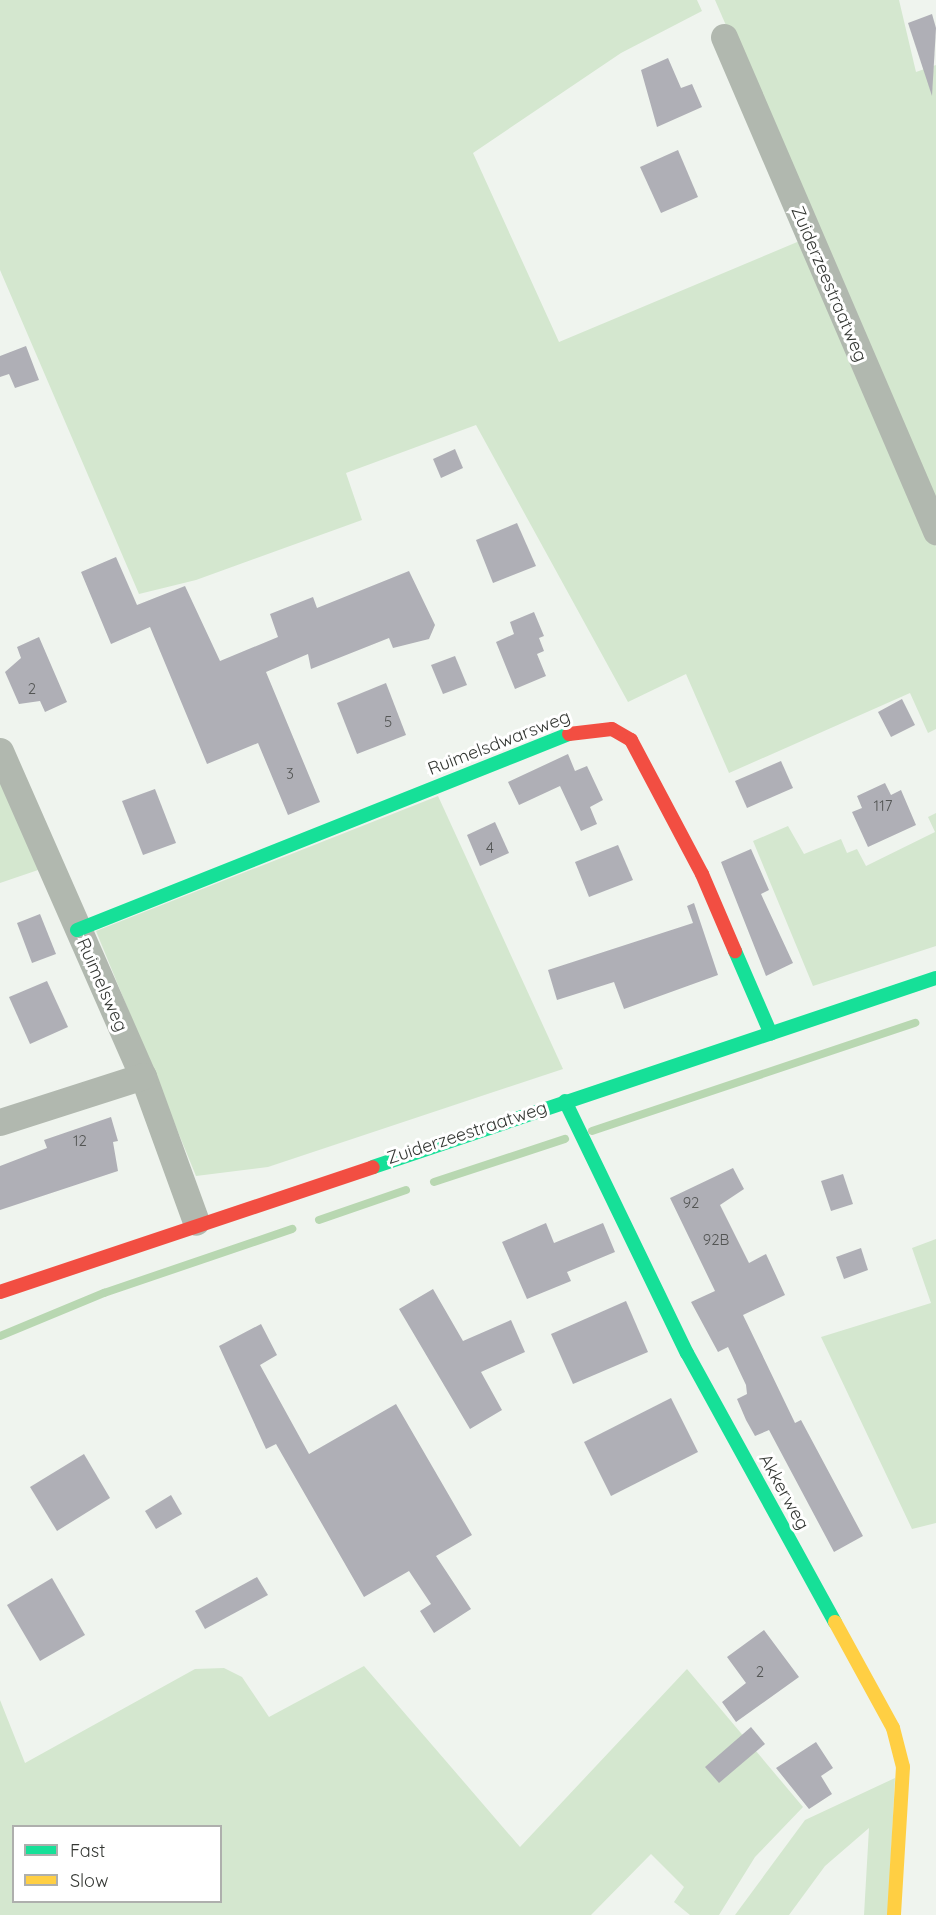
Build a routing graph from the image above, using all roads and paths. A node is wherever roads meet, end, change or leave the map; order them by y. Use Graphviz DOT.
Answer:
graph roads {
  1 [pos="724,37"];
  2 [pos="936,531"];
  3 [pos="0,751"];
  4 [pos="77,930"];
  5 [pos="936,978"];
  6 [pos="771,1034"];
  7 [pos="143,1076"];
  8 [pos="565,1101"];
  9 [pos="0,1122"];
  10 [pos="196,1222"];
  11 [pos="0,1292"];
  12 [pos="894,1915"];
  1 -- 2 [label="street, Zuiderzeestraatweg"];
  3 -- 4 [label="street, Ruimelsweg"];
  4 -- 6 [label="street, Ruimelsdwarsweg"];
  4 -- 7 [label="street, Ruimelsweg"];
  5 -- 6 [label="street, Zuiderzeestraatweg"];
  6 -- 8 [label="street, Zuiderzeestraatweg"];
  7 -- 9 [label="street"];
  7 -- 10 [label="street, Ruimelsweg"];
  8 -- 10 [label="street, Zuiderzeestraatweg"];
  8 -- 12 [label="street, Akkerweg"];
  10 -- 11 [label="street, Zuiderzeestraatweg"];
}
